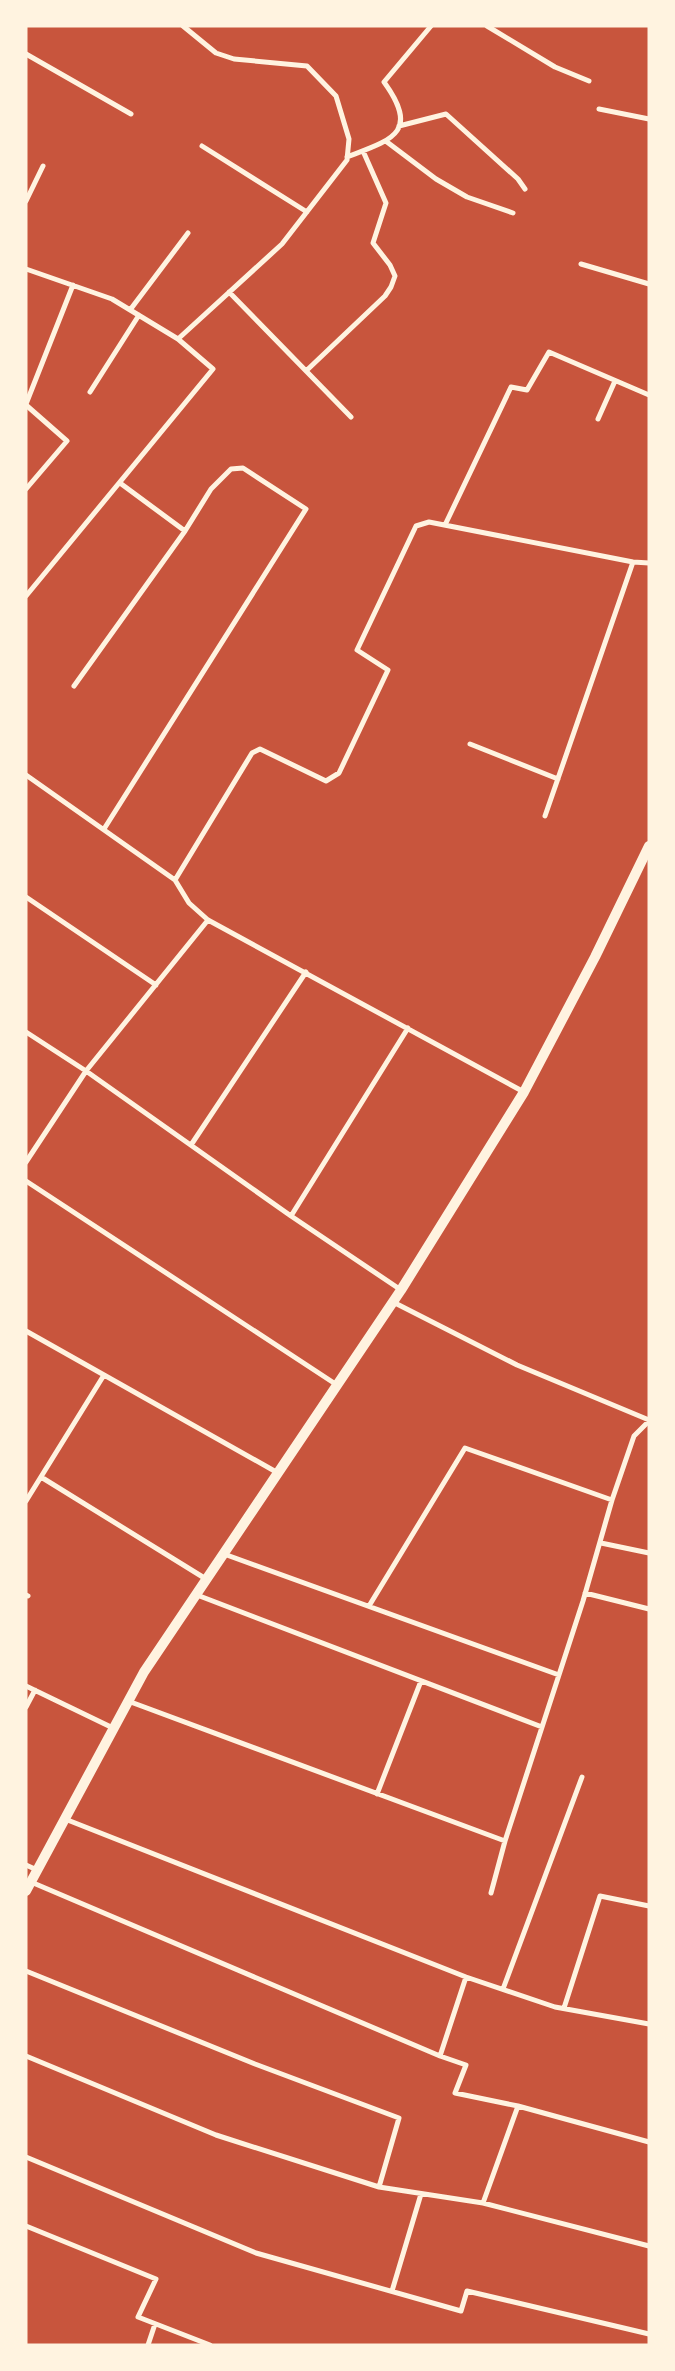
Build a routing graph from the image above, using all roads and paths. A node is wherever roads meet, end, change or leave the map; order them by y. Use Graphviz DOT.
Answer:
graph roads {
  1 [pos="183,26"];
  2 [pos="431,26"];
  3 [pos="488,26"];
  4 [pos="26,54"];
  5 [pos="590,81"];
  6 [pos="599,109"];
  7 [pos="131,114"];
  8 [pos="649,118"];
  9 [pos="399,126"];
  10 [pos="387,142"];
  11 [pos="202,146"];
  12 [pos="363,151"];
  13 [pos="348,157"];
  14 [pos="43,166"];
  15 [pos="525,189"];
  16 [pos="26,201"];
  17 [pos="306,212"];
  18 [pos="513,213"];
  19 [pos="188,233"];
  20 [pos="581,264"];
  21 [pos="26,269"];
  22 [pos="649,284"];
  23 [pos="73,285"];
  24 [pos="229,292"];
  25 [pos="130,310"];
  26 [pos="138,315"];
  27 [pos="178,339"];
  28 [pos="306,371"];
  29 [pos="615,380"];
  30 [pos="90,392"];
  31 [pos="649,395"];
  32 [pos="26,405"];
  33 [pos="351,417"];
  34 [pos="598,419"];
  35 [pos="120,483"];
  36 [pos="26,489"];
  37 [pos="446,525"];
  38 [pos="185,530"];
  39 [pos="633,562"];
  40 [pos="649,563"];
  41 [pos="26,596"];
  42 [pos="74,686"];
  43 [pos="470,744"];
  44 [pos="26,775"];
  45 [pos="558,779"];
  46 [pos="545,816"];
  47 [pos="104,829"];
  48 [pos="649,846"];
  49 [pos="175,880"];
  50 [pos="26,897"];
  51 [pos="208,920"];
  52 [pos="306,972"];
  53 [pos="156,985"];
  54 [pos="408,1028"];
  55 [pos="26,1032"];
  56 [pos="86,1071"];
  57 [pos="524,1092"];
  58 [pos="191,1145"];
  59 [pos="26,1162"];
  60 [pos="26,1181"];
  61 [pos="291,1216"];
  62 [pos="402,1290"];
  63 [pos="393,1302"];
  64 [pos="26,1332"];
  65 [pos="104,1376"];
  66 [pos="338,1385"];
  67 [pos="649,1420"];
  68 [pos="278,1473"];
  69 [pos="41,1477"];
  70 [pos="612,1500"];
  71 [pos="26,1501"];
  72 [pos="601,1543"];
  73 [pos="649,1553"];
  74 [pos="224,1554"];
  75 [pos="206,1579"];
  76 [pos="585,1593"];
  77 [pos="196,1594"];
  78 [pos="369,1606"];
  79 [pos="649,1609"];
  80 [pos="559,1675"];
  81 [pos="421,1680"];
  82 [pos="26,1686"];
  83 [pos="35,1690"];
  84 [pos="128,1700"];
  85 [pos="26,1707"];
  86 [pos="542,1727"];
  87 [pos="114,1728"];
  88 [pos="582,1777"];
  89 [pos="377,1794"];
  90 [pos="65,1819"];
  91 [pos="505,1841"];
  92 [pos="26,1864"];
  93 [pos="37,1870"];
  94 [pos="29,1887"];
  95 [pos="492,1893"];
  96 [pos="649,1906"];
  97 [pos="26,1971"];
  98 [pos="466,1977"];
  99 [pos="503,1989"];
  100 [pos="564,2008"];
  101 [pos="649,2024"];
  102 [pos="26,2056"];
  103 [pos="440,2056"];
  104 [pos="518,2106"];
  105 [pos="649,2142"];
  106 [pos="26,2157"];
  107 [pos="379,2187"];
  108 [pos="421,2194"];
  109 [pos="483,2203"];
  110 [pos="26,2226"];
  111 [pos="649,2246"];
  112 [pos="392,2291"];
  113 [pos="155,2324"];
  114 [pos="649,2334"];
  115 [pos="148,2345"];
  116 [pos="210,2345"];
  1 -- 13 [label="street"];
  2 -- 9 [label="street"];
  3 -- 5 [label="street"];
  4 -- 7 [label="street"];
  6 -- 8 [label="street"];
  9 -- 10 [label="street"];
  9 -- 15 [label="street"];
  10 -- 12 [label="street"];
  10 -- 18 [label="street"];
  11 -- 17 [label="street"];
  12 -- 13 [label="street"];
  12 -- 28 [label="street"];
  13 -- 17 [label="street"];
  14 -- 16 [label="street"];
  17 -- 24 [label="street"];
  19 -- 25 [label="street"];
  20 -- 22 [label="street"];
  21 -- 23 [label="street"];
  23 -- 25 [label="street"];
  23 -- 32 [label="street"];
  24 -- 27 [label="street"];
  24 -- 28 [label="street"];
  25 -- 26 [label="street"];
  26 -- 27 [label="street"];
  26 -- 30 [label="street"];
  27 -- 35 [label="street"];
  28 -- 33 [label="street"];
  29 -- 31 [label="street"];
  29 -- 34 [label="street"];
  29 -- 37 [label="street"];
  32 -- 36 [label="street"];
  35 -- 38 [label="street"];
  35 -- 41 [label="street"];
  37 -- 39 [label="street"];
  37 -- 49 [label="street"];
  38 -- 42 [label="street"];
  38 -- 47 [label="street"];
  39 -- 40 [label="street"];
  39 -- 45 [label="street"];
  43 -- 45 [label="street"];
  44 -- 47 [label="street"];
  45 -- 46 [label="street"];
  47 -- 49 [label="street"];
  48 -- 57 [label="main road"];
  49 -- 51 [label="street"];
  50 -- 53 [label="street"];
  51 -- 52 [label="street"];
  51 -- 53 [label="street"];
  52 -- 54 [label="street"];
  52 -- 58 [label="street"];
  53 -- 56 [label="street"];
  54 -- 57 [label="street"];
  54 -- 61 [label="street"];
  55 -- 56 [label="street"];
  56 -- 58 [label="street"];
  56 -- 59 [label="street"];
  57 -- 62 [label="main road"];
  58 -- 61 [label="street"];
  60 -- 66 [label="street"];
  61 -- 62 [label="street"];
  62 -- 63 [label="main road"];
  63 -- 66 [label="main road"];
  63 -- 67 [label="street"];
  64 -- 65 [label="street"];
  65 -- 68 [label="street"];
  65 -- 69 [label="street"];
  66 -- 68 [label="main road"];
  67 -- 70 [label="street"];
  68 -- 74 [label="main road"];
  69 -- 71 [label="street"];
  69 -- 75 [label="street"];
  70 -- 72 [label="street"];
  70 -- 78 [label="street"];
  72 -- 73 [label="street"];
  72 -- 76 [label="street"];
  74 -- 75 [label="main road"];
  74 -- 78 [label="street"];
  75 -- 77 [label="main road"];
  76 -- 79 [label="street"];
  76 -- 80 [label="street"];
  77 -- 81 [label="street"];
  77 -- 84 [label="main road"];
  78 -- 80 [label="street"];
  80 -- 86 [label="street"];
  81 -- 86 [label="street"];
  81 -- 89 [label="street"];
  82 -- 83 [label="street"];
  83 -- 85 [label="street"];
  83 -- 87 [label="street"];
  84 -- 87 [label="main road"];
  84 -- 89 [label="street"];
  86 -- 91 [label="street"];
  87 -- 90 [label="main road"];
  88 -- 99 [label="street"];
  89 -- 91 [label="street"];
  90 -- 93 [label="main road"];
  90 -- 98 [label="street"];
  91 -- 95 [label="street"];
  92 -- 93 [label="street"];
  93 -- 94 [label="main road"];
  94 -- 103 [label="street"];
  96 -- 100 [label="street"];
  97 -- 107 [label="street"];
  98 -- 99 [label="street"];
  98 -- 103 [label="street"];
  99 -- 100 [label="street"];
  100 -- 101 [label="street"];
  102 -- 107 [label="street"];
  103 -- 104 [label="street"];
  104 -- 105 [label="street"];
  104 -- 109 [label="street"];
  106 -- 112 [label="street"];
  107 -- 108 [label="street"];
  108 -- 109 [label="street"];
  108 -- 112 [label="street"];
  109 -- 111 [label="street"];
  110 -- 113 [label="street"];
  112 -- 114 [label="street"];
  113 -- 115 [label="street"];
  113 -- 116 [label="street"];
}
